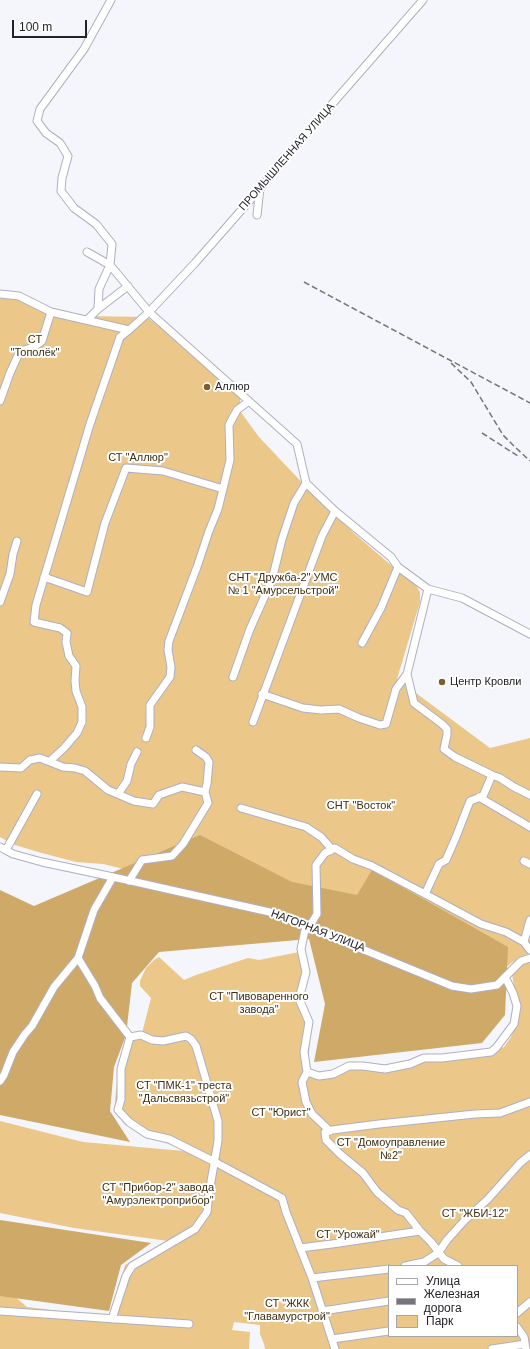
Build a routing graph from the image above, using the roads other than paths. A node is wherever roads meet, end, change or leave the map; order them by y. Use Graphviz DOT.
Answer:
graph roads {
  1 [pos="111,0"];
  2 [pos="423,0"];
  3 [pos="260,188"];
  4 [pos="257,215"];
  5 [pos="87,252"];
  6 [pos="110,265"];
  7 [pos="128,286"];
  8 [pos="0,294"];
  9 [pos="98,309"];
  10 [pos="51,312"];
  11 [pos="149,312"];
  12 [pos="87,320"];
  13 [pos="129,330"];
  14 [pos="0,400"];
  15 [pos="249,401"];
  16 [pos="306,483"];
  17 [pos="222,489"];
  18 [pos="335,511"];
  19 [pos="17,541"];
  20 [pos="398,567"];
  21 [pos="44,577"];
  22 [pos="428,589"];
  23 [pos="0,602"];
  24 [pos="530,634"];
  25 [pos="362,643"];
  26 [pos="407,674"];
  27 [pos="233,677"];
  28 [pos="262,694"];
  29 [pos="253,722"];
  30 [pos="146,738"];
  31 [pos="196,750"];
  32 [pos="137,752"];
  33 [pos="50,761"];
  34 [pos="0,767"];
  35 [pos="492,774"];
  36 [pos="205,792"];
  37 [pos="37,794"];
  38 [pos="118,794"];
  39 [pos="530,795"];
  40 [pos="479,797"];
  41 [pos="241,808"];
  42 [pos="530,826"];
  43 [pos="3,849"];
  44 [pos="330,851"];
  45 [pos="113,877"];
  46 [pos="129,881"];
  47 [pos="425,894"];
  48 [pos="530,920"];
  49 [pos="308,927"];
  50 [pos="524,942"];
  51 [pos="530,950"];
  52 [pos="530,957"];
  53 [pos="78,958"];
  54 [pos="505,977"];
  55 [pos="130,1037"];
  56 [pos="307,1072"];
  57 [pos="0,1081"];
  58 [pos="530,1102"];
  59 [pos="330,1131"];
  60 [pos="530,1155"];
  61 [pos="215,1162"];
  62 [pos="420,1231"];
  63 [pos="300,1248"];
  64 [pos="439,1252"];
  65 [pos="410,1265"];
  66 [pos="456,1265"];
  67 [pos="388,1269"];
  68 [pos="312,1278"];
  69 [pos="388,1301"];
  70 [pos="530,1302"];
  71 [pos="0,1310"];
  72 [pos="322,1311"];
  73 [pos="518,1312"];
  74 [pos="112,1319"];
  75 [pos="189,1324"];
  76 [pos="518,1328"];
  77 [pos="388,1331"];
  78 [pos="332,1339"];
  79 [pos="525,1347"];
  80 [pos="335,1349"];
  81 [pos="492,1349"];
  1 -- 6 [label="street"];
  2 -- 3 [label="street, ПРОМЫШЛЕННАЯ УЛИЦА"];
  3 -- 4 [label="street"];
  3 -- 11 [label="street, ПРОМЫШЛЕННАЯ УЛИЦА"];
  5 -- 6 [label="street"];
  6 -- 7 [label="street"];
  6 -- 9 [label="street"];
  7 -- 9 [label="street"];
  7 -- 11 [label="street"];
  8 -- 10 [label="street"];
  9 -- 12 [label="street"];
  10 -- 12 [label="street"];
  10 -- 14 [label="street"];
  11 -- 13 [label="street, ПРОМЫШЛЕННАЯ УЛИЦА"];
  11 -- 15 [label="street"];
  12 -- 13 [label="street"];
  13 -- 21 [label="street, ПРОМЫШЛЕННАЯ УЛИЦА"];
  15 -- 16 [label="street"];
  15 -- 17 [label="street"];
  16 -- 18 [label="street"];
  16 -- 27 [label="street"];
  17 -- 21 [label="street"];
  17 -- 30 [label="street"];
  18 -- 20 [label="street"];
  18 -- 28 [label="street"];
  19 -- 23 [label="street"];
  20 -- 22 [label="street"];
  20 -- 25 [label="street"];
  21 -- 33 [label="street, ПРОМЫШЛЕННАЯ УЛИЦА"];
  22 -- 24 [label="street"];
  22 -- 26 [label="street"];
  26 -- 28 [label="street"];
  26 -- 35 [label="street"];
  28 -- 29 [label="street"];
  31 -- 36 [label="street"];
  32 -- 38 [label="street"];
  33 -- 34 [label="street"];
  33 -- 38 [label="street"];
  35 -- 39 [label="street"];
  35 -- 40 [label="street"];
  36 -- 38 [label="street"];
  36 -- 46 [label="street"];
  37 -- 43 [label="street"];
  40 -- 42 [label="street"];
  40 -- 47 [label="street"];
  41 -- 44 [label="street"];
  43 -- 45 [label="street, НАГОРНАЯ УЛИЦА"];
  44 -- 47 [label="street"];
  44 -- 49 [label="street"];
  45 -- 46 [label="street, НАГОРНАЯ УЛИЦА"];
  45 -- 53 [label="street"];
  46 -- 49 [label="street, НАГОРНАЯ УЛИЦА"];
  47 -- 50 [label="street"];
  48 -- 50 [label="street"];
  49 -- 54 [label="street, НАГОРНАЯ УЛИЦА"];
  49 -- 56 [label="street"];
  50 -- 51 [label="street"];
  52 -- 54 [label="street, НАГОРНАЯ УЛИЦА"];
  53 -- 55 [label="street"];
  53 -- 57 [label="street"];
  54 -- 56 [label="street"];
  55 -- 61 [label="street"];
  55 -- 61 [label="street"];
  56 -- 59 [label="street"];
  58 -- 59 [label="street"];
  59 -- 62 [label="street"];
  60 -- 64 [label="street"];
  61 -- 63 [label="street"];
  61 -- 74 [label="street"];
  62 -- 63 [label="street"];
  62 -- 64 [label="street"];
  63 -- 68 [label="street"];
  64 -- 65 [label="street"];
  64 -- 66 [label="street"];
  67 -- 68 [label="street"];
  68 -- 72 [label="street"];
  69 -- 72 [label="street"];
  70 -- 73 [label="street"];
  71 -- 74 [label="street"];
  72 -- 78 [label="street"];
  74 -- 75 [label="street"];
  76 -- 79 [label="street"];
  77 -- 78 [label="street"];
  78 -- 80 [label="street"];
  79 -- 81 [label="street"];
}
